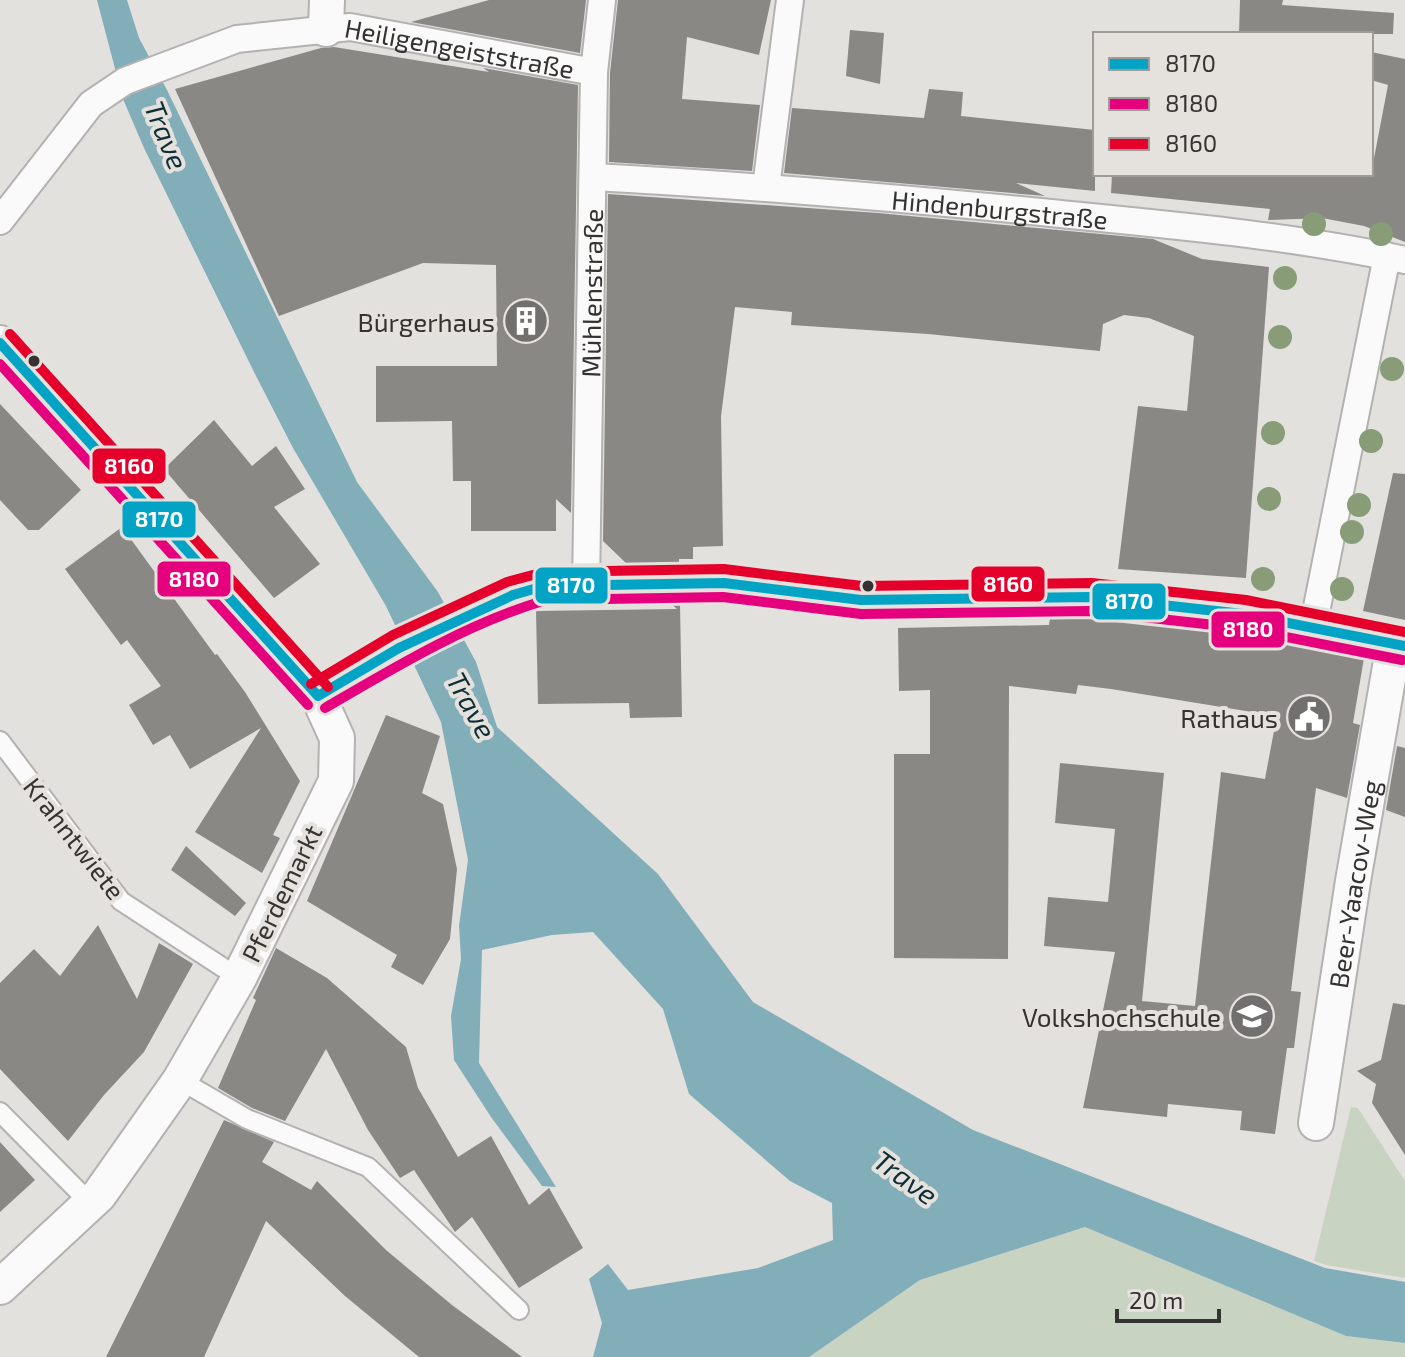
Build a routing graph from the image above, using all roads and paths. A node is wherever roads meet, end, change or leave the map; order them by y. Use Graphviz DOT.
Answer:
graph roads {
  1 [pos="602,0"];
  2 [pos="790,0"];
  3 [pos="327,14"];
  4 [pos="594,72"];
  5 [pos="593,177"];
  6 [pos="766,187"];
  7 [pos="0,221"];
  8 [pos="1396,258"];
  9 [pos="0,343"];
  10 [pos="586,587"];
  11 [pos="1313,627"];
  12 [pos="1400,645"];
  13 [pos="318,696"];
  14 [pos="0,741"];
  15 [pos="239,978"];
  16 [pos="180,1080"];
  17 [pos="0,1112"];
  18 [pos="1316,1123"];
  19 [pos="90,1203"];
  20 [pos="0,1287"];
  21 [pos="519,1310"];
  1 -- 4 [label="street, Mühlenstraße"];
  2 -- 6 [label="street"];
  3 -- 4 [label="street, Heiligengeiststraße"];
  3 -- 7 [label="street, Heiligengeiststraße"];
  4 -- 5 [label="street, Mühlenstraße"];
  5 -- 6 [label="street, Hindenburgstraße"];
  5 -- 10 [label="street, Mühlenstraße"];
  6 -- 8 [label="street, Hindenburgstraße"];
  8 -- 11 [label="street"];
  9 -- 13 [label="street, Pferdemarkt"];
  10 -- 11 [label="street"];
  10 -- 13 [label="street"];
  11 -- 12 [label="street"];
  12 -- 18 [label="street, Beer-Yaacov-Weg"];
  13 -- 15 [label="street, Pferdemarkt"];
  14 -- 15 [label="lane, Krahntwiete"];
  15 -- 16 [label="street, Pferdemarkt"];
  16 -- 19 [label="street, Pferdemarkt"];
  16 -- 21 [label="lane"];
  17 -- 19 [label="lane"];
  19 -- 20 [label="street, Pferdemarkt"];
}
